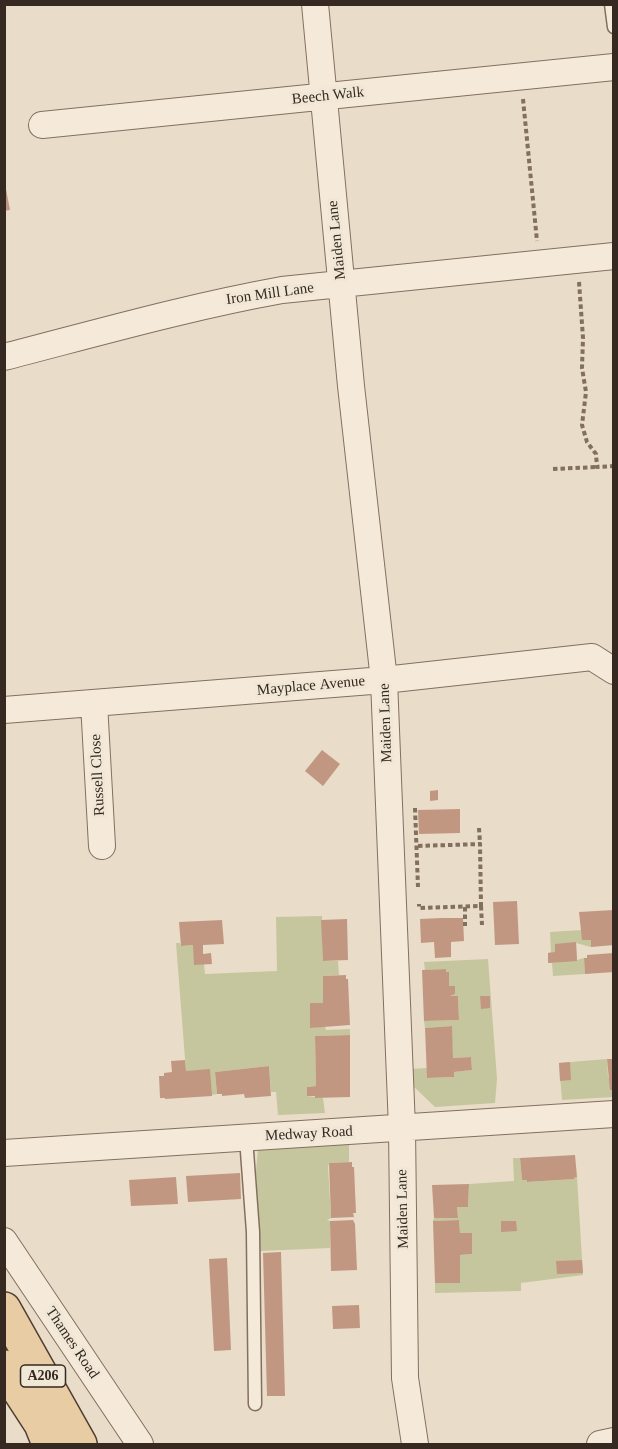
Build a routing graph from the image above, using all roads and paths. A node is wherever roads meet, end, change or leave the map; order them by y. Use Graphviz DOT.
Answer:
graph roads {
  1 [pos="315,4"];
  2 [pos="611,4"];
  3 [pos="614,27"];
  4 [pos="614,67"];
  5 [pos="521,77"];
  6 [pos="323,96"];
  7 [pos="42,125"];
  8 [pos="614,256"];
  9 [pos="578,259"];
  10 [pos="539,263"];
  11 [pos="341,285"];
  12 [pos="4,357"];
  13 [pos="614,466"];
  14 [pos="597,467"];
  15 [pos="553,468"];
  16 [pos="614,671"];
  17 [pos="384,680"];
  18 [pos="94,703"];
  19 [pos="4,710"];
  20 [pos="416,808"];
  21 [pos="479,828"];
  22 [pos="480,844"];
  23 [pos="102,846"];
  24 [pos="418,846"];
  25 [pos="481,906"];
  26 [pos="465,907"];
  27 [pos="482,925"];
  28 [pos="465,926"];
  29 [pos="614,1114"];
  30 [pos="402,1128"];
  31 [pos="246,1138"];
  32 [pos="4,1153"];
  33 [pos="4,1241"];
  34 [pos="4,1309"];
  35 [pos="4,1367"];
  36 [pos="255,1404"];
  37 [pos="614,1441"];
  38 [pos="49,1444"];
  39 [pos="80,1444"];
  40 [pos="140,1444"];
  41 [pos="416,1444"];
  42 [pos="600,1444"];
  1 -- 6 [label="street, Maiden Lane"];
  2 -- 3 [label="lane"];
  4 -- 5 [label="street, Beech Walk"];
  5 -- 6 [label="street, Beech Walk"];
  5 -- 10 [label="path"];
  6 -- 7 [label="street, Beech Walk"];
  6 -- 11 [label="street, Maiden Lane"];
  8 -- 9 [label="street, Iron Mill Lane"];
  9 -- 10 [label="street, Iron Mill Lane"];
  9 -- 14 [label="path"];
  10 -- 11 [label="street, Iron Mill Lane"];
  11 -- 12 [label="street, Iron Mill Lane"];
  11 -- 17 [label="street, Maiden Lane"];
  13 -- 14 [label="path"];
  14 -- 15 [label="path"];
  16 -- 17 [label="street, Mayplace Avenue"];
  17 -- 18 [label="street, Mayplace Avenue"];
  17 -- 30 [label="street, Maiden Lane"];
  18 -- 19 [label="street, Mayplace Avenue"];
  18 -- 23 [label="street, Russell Close"];
  20 -- 24 [label="path"];
  21 -- 22 [label="path"];
  22 -- 24 [label="path"];
  22 -- 25 [label="path"];
  24 -- 26 [label="path"];
  25 -- 26 [label="path"];
  25 -- 27 [label="path"];
  26 -- 28 [label="path"];
  29 -- 30 [label="street, Medway Road"];
  30 -- 31 [label="street, Medway Road"];
  30 -- 41 [label="street, Maiden Lane"];
  31 -- 32 [label="street, Medway Road"];
  31 -- 36 [label="lane"];
  33 -- 40 [label="street, Thames Road"];
  34 -- 39 [label="main road, A206"];
  35 -- 38 [label="main road, A206"];
  37 -- 42 [label="street"];
}
